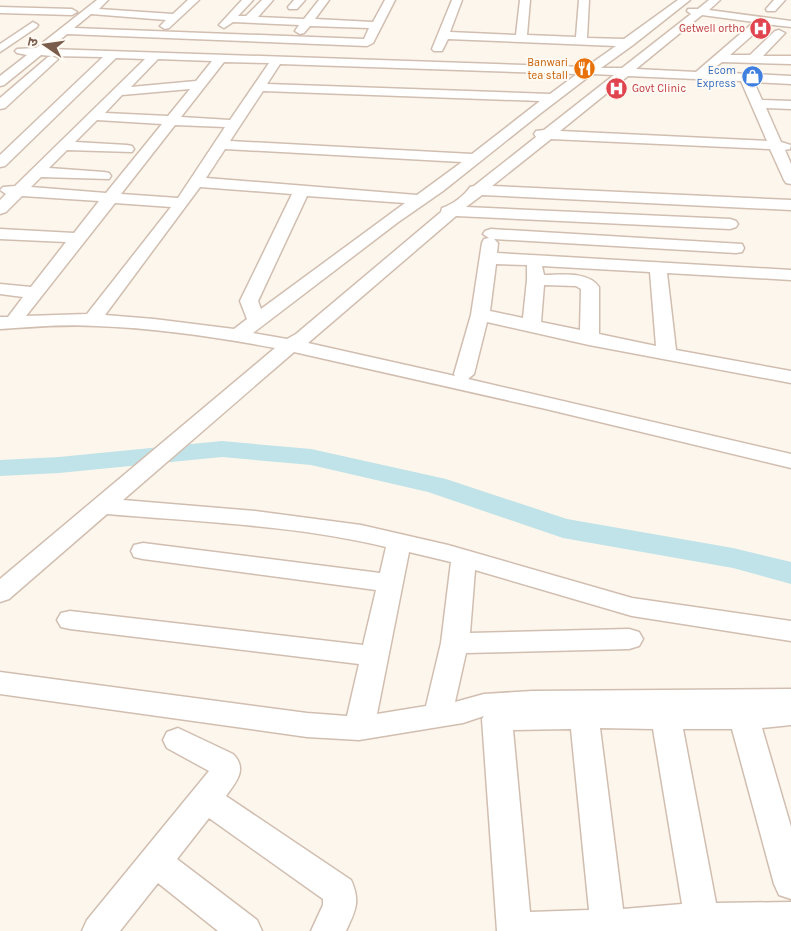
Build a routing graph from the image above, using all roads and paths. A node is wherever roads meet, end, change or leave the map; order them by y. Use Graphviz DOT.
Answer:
graph roads {
  1 [pos="12,0"];
  2 [pos="103,0"];
  3 [pos="194,0"];
  4 [pos="390,0"];
  5 [pos="457,0"];
  6 [pos="525,0"];
  7 [pos="584,0"];
  8 [pos="246,3"];
  9 [pos="265,3"];
  10 [pos="711,3"];
  11 [pos="297,4"];
  12 [pos="321,4"];
  13 [pos="679,4"];
  14 [pos="88,6"];
  15 [pos="0,7"];
  16 [pos="72,12"];
  17 [pos="175,17"];
  18 [pos="230,19"];
  19 [pos="249,20"];
  20 [pos="762,21"];
  21 [pos="307,23"];
  22 [pos="16,24"];
  23 [pos="791,24"];
  24 [pos="33,25"];
  25 [pos="47,25"];
  26 [pos="376,25"];
  27 [pos="753,29"];
  28 [pos="65,31"];
  29 [pos="779,33"];
  30 [pos="156,34"];
  31 [pos="791,34"];
  32 [pos="443,35"];
  33 [pos="0,37"];
  34 [pos="213,37"];
  35 [pos="15,38"];
  36 [pos="521,38"];
  37 [pos="292,40"];
  38 [pos="581,41"];
  39 [pos="367,43"];
  40 [pos="629,43"];
  41 [pos="0,49"];
  42 [pos="21,51"];
  43 [pos="38,52"];
  44 [pos="60,53"];
  45 [pos="112,55"];
  46 [pos="720,58"];
  47 [pos="220,59"];
  48 [pos="753,59"];
  49 [pos="791,60"];
  50 [pos="276,61"];
  51 [pos="153,64"];
  52 [pos="356,64"];
  53 [pos="431,66"];
  54 [pos="0,67"];
  55 [pos="590,71"];
  56 [pos="180,72"];
  57 [pos="624,72"];
  58 [pos="698,76"];
  59 [pos="752,78"];
  60 [pos="202,80"];
  61 [pos="791,80"];
  62 [pos="0,82"];
  63 [pos="259,87"];
  64 [pos="118,92"];
  65 [pos="554,98"];
  66 [pos="764,104"];
  67 [pos="0,105"];
  68 [pos="791,105"];
  69 [pos="93,116"];
  70 [pos="170,120"];
  71 [pos="235,124"];
  72 [pos="505,134"];
  73 [pos="547,134"];
  74 [pos="63,146"];
  75 [pos="220,146"];
  76 [pos="127,149"];
  77 [pos="784,150"];
  78 [pos="475,158"];
  79 [pos="0,162"];
  80 [pos="37,172"];
  81 [pos="104,176"];
  82 [pos="791,180"];
  83 [pos="195,182"];
  84 [pos="438,188"];
  85 [pos="0,189"];
  86 [pos="19,190"];
  87 [pos="302,190"];
  88 [pos="480,190"];
  89 [pos="109,198"];
  90 [pos="419,200"];
  91 [pos="182,203"];
  92 [pos="725,203"];
  93 [pos="791,205"];
  94 [pos="0,209"];
  95 [pos="405,210"];
  96 [pos="452,211"];
  97 [pos="494,212"];
  98 [pos="608,218"];
  99 [pos="730,224"];
  100 [pos="0,234"];
  101 [pos="491,234"];
  102 [pos="78,238"];
  103 [pos="609,240"];
  104 [pos="736,248"];
  105 [pos="488,258"];
  106 [pos="534,260"];
  107 [pos="610,265"];
  108 [pos="658,268"];
  109 [pos="742,272"];
  110 [pos="791,275"];
  111 [pos="536,280"];
  112 [pos="0,289"];
  113 [pos="35,293"];
  114 [pos="480,315"];
  115 [pos="94,317"];
  116 [pos="6,319"];
  117 [pos="531,327"];
  118 [pos="246,328"];
  119 [pos="589,338"];
  120 [pos="296,342"];
  121 [pos="667,354"];
  122 [pos="464,374"];
  123 [pos="791,377"];
  124 [pos="791,451"];
  125 [pos="791,461"];
  126 [pos="108,501"];
  127 [pos="399,542"];
  128 [pos="142,551"];
  129 [pos="464,558"];
  130 [pos="390,583"];
  131 [pos="0,593"];
  132 [pos="70,620"];
  133 [pos="791,631"];
  134 [pos="629,639"];
  135 [pos="455,642"];
  136 [pos="374,656"];
  137 [pos="0,683"];
  138 [pos="791,700"];
  139 [pos="451,714"];
  140 [pos="791,714"];
  141 [pos="584,717"];
  142 [pos="666,717"];
  143 [pos="744,718"];
  144 [pos="497,719"];
  145 [pos="359,728"];
  146 [pos="178,740"];
  147 [pos="206,799"];
  148 [pos="154,861"];
  149 [pos="791,884"];
  150 [pos="791,918"];
  151 [pos="702,919"];
  152 [pos="608,926"];
  153 [pos="514,930"];
  154 [pos="98,931"];
  155 [pos="245,931"];
  156 [pos="328,931"];
  1 -- 15 [label="street"];
  2 -- 14 [label="street"];
  3 -- 17 [label="street"];
  4 -- 26 [label="street"];
  5 -- 32 [label="street"];
  6 -- 36 [label="street"];
  7 -- 38 [label="street"];
  8 -- 9 [label="street"];
  8 -- 18 [label="street"];
  9 -- 11 [label="street"];
  9 -- 19 [label="street"];
  10 -- 13 [label="street"];
  10 -- 20 [label="street"];
  10 -- 57 [label="street"];
  11 -- 12 [label="street"];
  12 -- 21 [label="street"];
  13 -- 40 [label="street"];
  14 -- 16 [label="street"];
  14 -- 17 [label="street"];
  14 -- 28 [label="street"];
  15 -- 16 [label="street"];
  16 -- 42 [label="street"];
  17 -- 30 [label="street"];
  18 -- 19 [label="street"];
  18 -- 34 [label="street"];
  19 -- 21 [label="street"];
  20 -- 23 [label="street"];
  20 -- 27 [label="street"];
  21 -- 26 [label="street"];
  21 -- 37 [label="street"];
  22 -- 24 [label="street"];
  24 -- 25 [label="street"];
  24 -- 35 [label="street"];
  26 -- 39 [label="street"];
  27 -- 29 [label="street"];
  27 -- 46 [label="street"];
  28 -- 30 [label="street"];
  28 -- 43 [label="street"];
  29 -- 31 [label="street"];
  29 -- 48 [label="street"];
  30 -- 34 [label="street"];
  32 -- 36 [label="street"];
  32 -- 53 [label="street"];
  33 -- 35 [label="street"];
  34 -- 37 [label="street"];
  35 -- 41 [label="street"];
  36 -- 38 [label="street"];
  37 -- 39 [label="street"];
  38 -- 40 [label="street"];
  39 -- 52 [label="street"];
  40 -- 55 [label="street"];
  42 -- 43 [label="street"];
  42 -- 54 [label="street"];
  43 -- 44 [label="street"];
  43 -- 62 [label="street"];
  44 -- 45 [label="street"];
  44 -- 67 [label="street"];
  45 -- 51 [label="street"];
  45 -- 79 [label="street"];
  46 -- 48 [label="street"];
  46 -- 58 [label="street"];
  47 -- 50 [label="street"];
  47 -- 51 [label="street"];
  47 -- 60 [label="street"];
  48 -- 49 [label="street"];
  50 -- 52 [label="street"];
  50 -- 63 [label="street"];
  51 -- 64 [label="street"];
  52 -- 53 [label="street"];
  53 -- 55 [label="street"];
  55 -- 57 [label="street"];
  55 -- 65 [label="street"];
  56 -- 60 [label="street"];
  57 -- 58 [label="street"];
  57 -- 73 [label="street"];
  58 -- 59 [label="street"];
  59 -- 61 [label="street"];
  59 -- 66 [label="street"];
  60 -- 64 [label="street"];
  60 -- 70 [label="street"];
  63 -- 65 [label="street"];
  63 -- 71 [label="street"];
  64 -- 69 [label="street"];
  65 -- 72 [label="street"];
  66 -- 68 [label="street"];
  66 -- 77 [label="street"];
  69 -- 70 [label="street"];
  69 -- 74 [label="street"];
  70 -- 71 [label="street"];
  70 -- 89 [label="street"];
  71 -- 75 [label="street"];
  72 -- 73 [label="street"];
  72 -- 78 [label="street"];
  73 -- 77 [label="street"];
  73 -- 88 [label="street"];
  74 -- 76 [label="street"];
  74 -- 80 [label="street"];
  75 -- 78 [label="street"];
  75 -- 83 [label="street"];
  77 -- 82 [label="street"];
  78 -- 84 [label="street"];
  80 -- 81 [label="street"];
  80 -- 86 [label="street"];
  83 -- 87 [label="street"];
  83 -- 91 [label="street"];
  84 -- 88 [label="street"];
  84 -- 90 [label="street"];
  85 -- 86 [label="street"];
  86 -- 89 [label="street"];
  86 -- 94 [label="street"];
  87 -- 90 [label="street"];
  87 -- 118 [label="street"];
  88 -- 92 [label="street"];
  88 -- 96 [label="street"];
  89 -- 91 [label="street"];
  89 -- 102 [label="street"];
  90 -- 95 [label="street"];
  91 -- 115 [label="street"];
  92 -- 93 [label="street"];
  92 -- 99 [label="street"];
  95 -- 96 [label="street"];
  95 -- 118 [label="street"];
  96 -- 97 [label="street"];
  96 -- 120 [label="street"];
  97 -- 98 [label="street"];
  97 -- 101 [label="street"];
  98 -- 99 [label="street"];
  98 -- 103 [label="street"];
  99 -- 104 [label="street"];
  100 -- 102 [label="street"];
  101 -- 103 [label="street"];
  101 -- 105 [label="street"];
  102 -- 113 [label="street"];
  103 -- 104 [label="street"];
  103 -- 107 [label="street"];
  104 -- 109 [label="street"];
  105 -- 106 [label="street"];
  105 -- 114 [label="street"];
  106 -- 107 [label="street"];
  106 -- 111 [label="street"];
  107 -- 108 [label="street"];
  108 -- 109 [label="street"];
  108 -- 121 [label="street"];
  109 -- 110 [label="street"];
  111 -- 117 [label="street"];
  111 -- 119 [label="street"];
  112 -- 113 [label="street"];
  113 -- 116 [label="street"];
  114 -- 117 [label="street"];
  114 -- 122 [label="street"];
  115 -- 116 [label="street"];
  115 -- 118 [label="street"];
  117 -- 119 [label="street"];
  118 -- 120 [label="street"];
  119 -- 121 [label="street"];
  120 -- 122 [label="street"];
  120 -- 125 [label="street"];
  120 -- 126 [label="street"];
  121 -- 123 [label="street"];
  122 -- 124 [label="street"];
  126 -- 127 [label="street"];
  126 -- 131 [label="street"];
  127 -- 129 [label="street"];
  127 -- 130 [label="street"];
  128 -- 130 [label="street"];
  129 -- 133 [label="street"];
  129 -- 135 [label="street"];
  130 -- 136 [label="street"];
  132 -- 136 [label="street"];
  134 -- 135 [label="street"];
  135 -- 139 [label="street"];
  136 -- 145 [label="street"];
  137 -- 145 [label="street"];
  138 -- 139 [label="street"];
  139 -- 144 [label="street"];
  139 -- 145 [label="street"];
  140 -- 143 [label="street"];
  141 -- 142 [label="street"];
  141 -- 144 [label="street"];
  141 -- 152 [label="street"];
  142 -- 143 [label="street"];
  142 -- 151 [label="street"];
  143 -- 149 [label="street"];
  144 -- 153 [label="street"];
  146 -- 147 [label="street"];
  147 -- 148 [label="street"];
  147 -- 156 [label="street"];
  148 -- 154 [label="street"];
  148 -- 155 [label="street"];
  150 -- 151 [label="street"];
  151 -- 152 [label="street"];
  152 -- 153 [label="street"];
}
